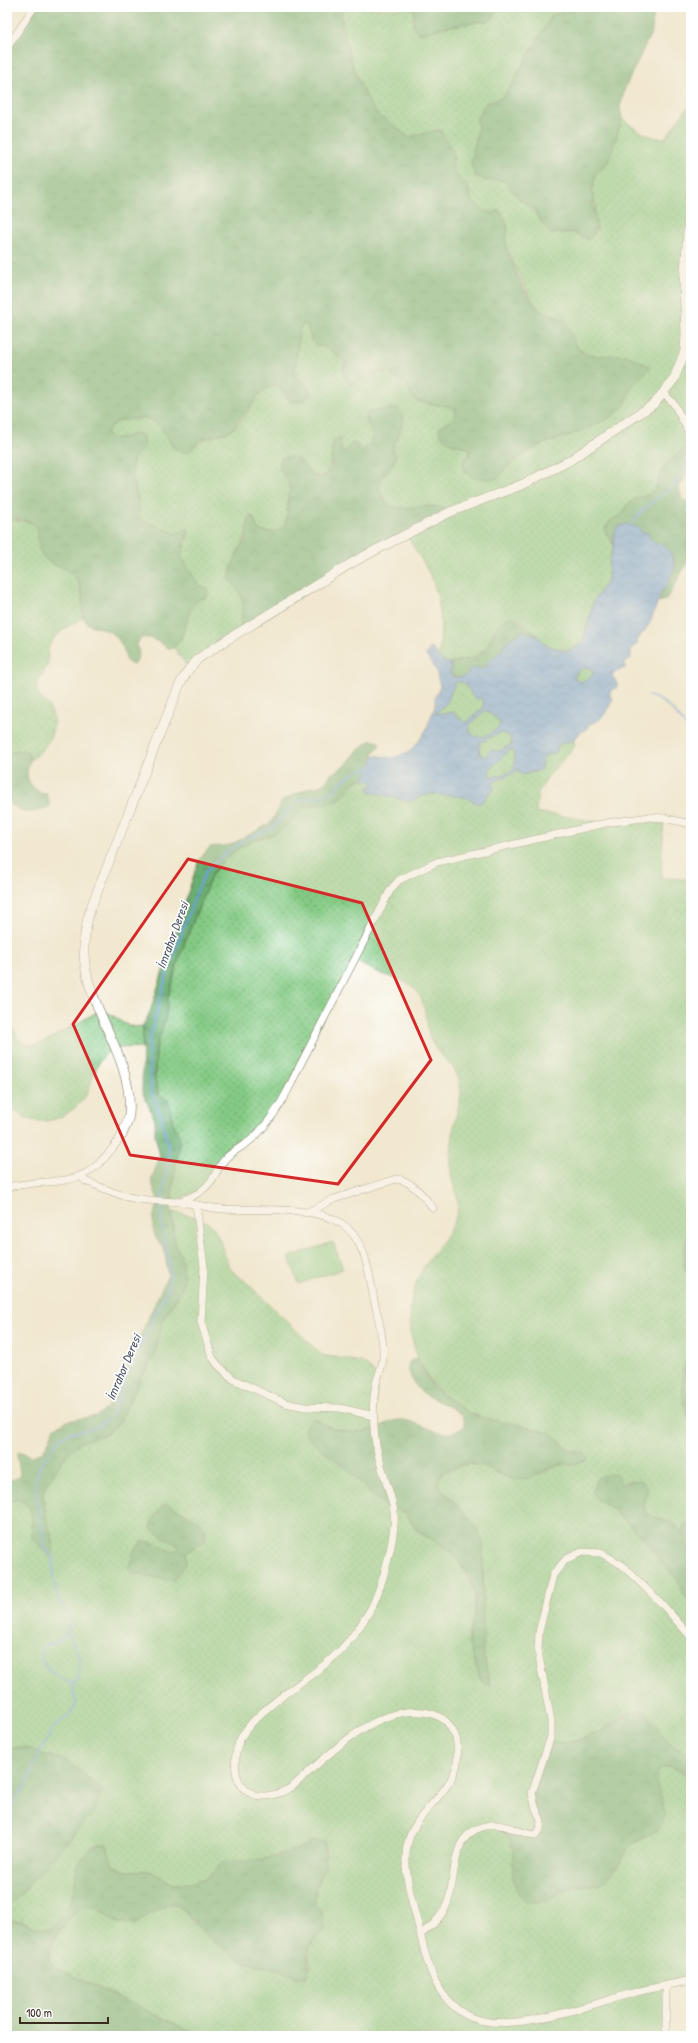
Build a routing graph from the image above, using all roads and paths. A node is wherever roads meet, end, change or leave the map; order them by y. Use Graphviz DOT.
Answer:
graph roads {
  1 [pos="34,7"];
  2 [pos="7,48"];
  3 [pos="691,192"];
  4 [pos="664,393"];
  5 [pos="691,436"];
  6 [pos="691,824"];
  7 [pos="122,1135"];
  8 [pos="81,1177"];
  9 [pos="7,1187"];
  10 [pos="178,1202"];
  11 [pos="196,1205"];
  12 [pos="433,1208"];
  13 [pos="306,1213"];
  14 [pos="374,1416"];
  15 [pos="691,1637"];
  16 [pos="420,1934"];
  17 [pos="691,1980"];
  18 [pos="666,1986"];
  19 [pos="666,2036"];
  1 -- 2 [label="street"];
  3 -- 4 [label="street"];
  4 -- 5 [label="street"];
  4 -- 7 [label="street"];
  6 -- 10 [label="street"];
  7 -- 8 [label="street"];
  8 -- 9 [label="street"];
  8 -- 10 [label="street"];
  10 -- 11 [label="street"];
  11 -- 13 [label="street"];
  11 -- 14 [label="street"];
  12 -- 13 [label="street"];
  13 -- 14 [label="street"];
  14 -- 16 [label="street"];
  15 -- 16 [label="street"];
  16 -- 18 [label="street"];
  17 -- 18 [label="street"];
  18 -- 19 [label="street"];
}
